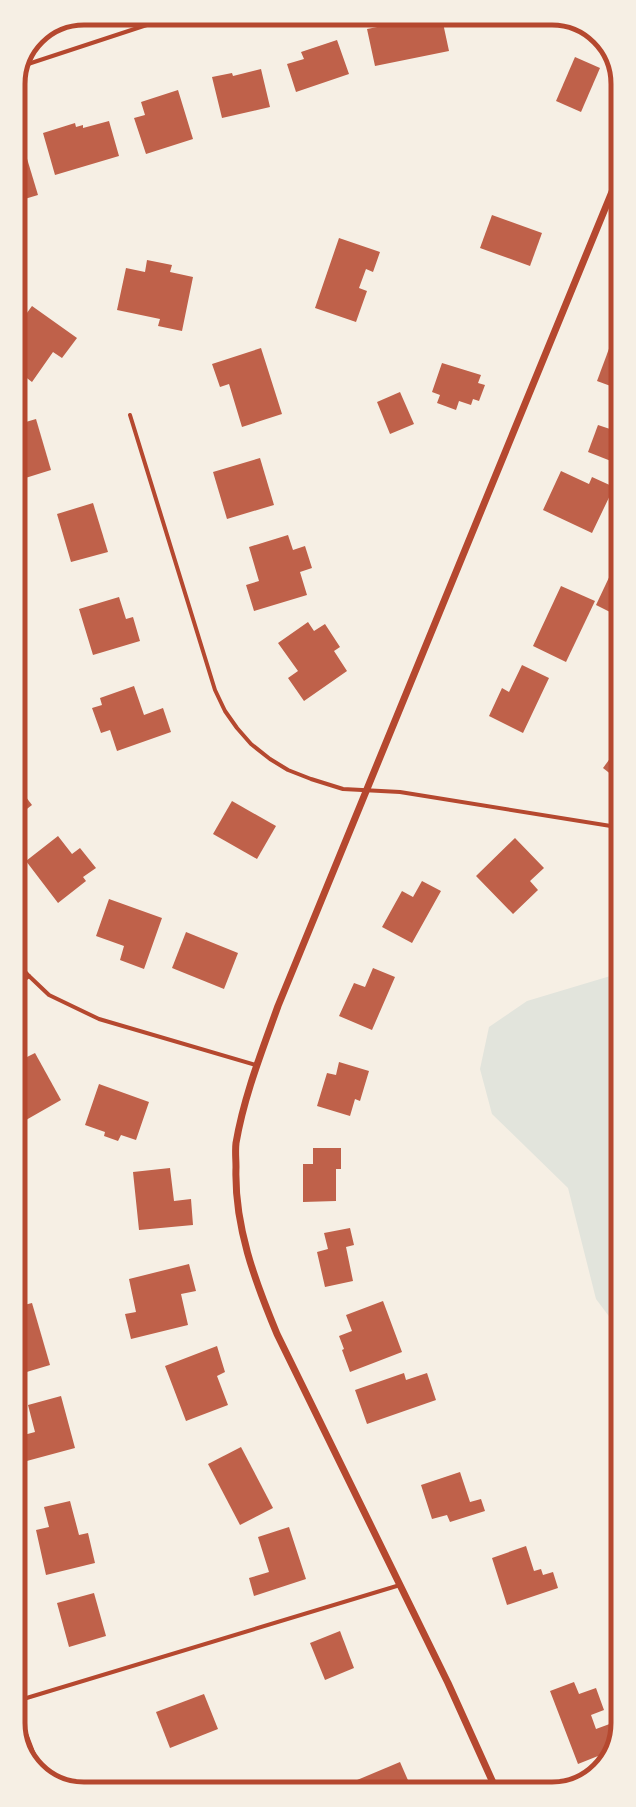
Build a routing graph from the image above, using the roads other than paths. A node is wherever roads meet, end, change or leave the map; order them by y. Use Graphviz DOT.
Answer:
graph roads {
  1 [pos="147,25"];
  2 [pos="29,64"];
  3 [pos="611,194"];
  4 [pos="130,415"];
  5 [pos="367,790"];
  6 [pos="611,825"];
  7 [pos="25,972"];
  8 [pos="29,976"];
  9 [pos="25,979"];
  10 [pos="256,1065"];
  11 [pos="400,1585"];
  12 [pos="25,1698"];
  13 [pos="27,1735"];
  14 [pos="34,1754"];
  15 [pos="493,1782"];
  1 -- 2 [label="street"];
  3 -- 5 [label="street"];
  4 -- 5 [label="street"];
  5 -- 6 [label="street"];
  5 -- 10 [label="street"];
  7 -- 8 [label="street"];
  8 -- 9 [label="street"];
  8 -- 10 [label="street"];
  10 -- 11 [label="street"];
  11 -- 12 [label="street"];
  11 -- 15 [label="street"];
  13 -- 14 [label="street"];
}
